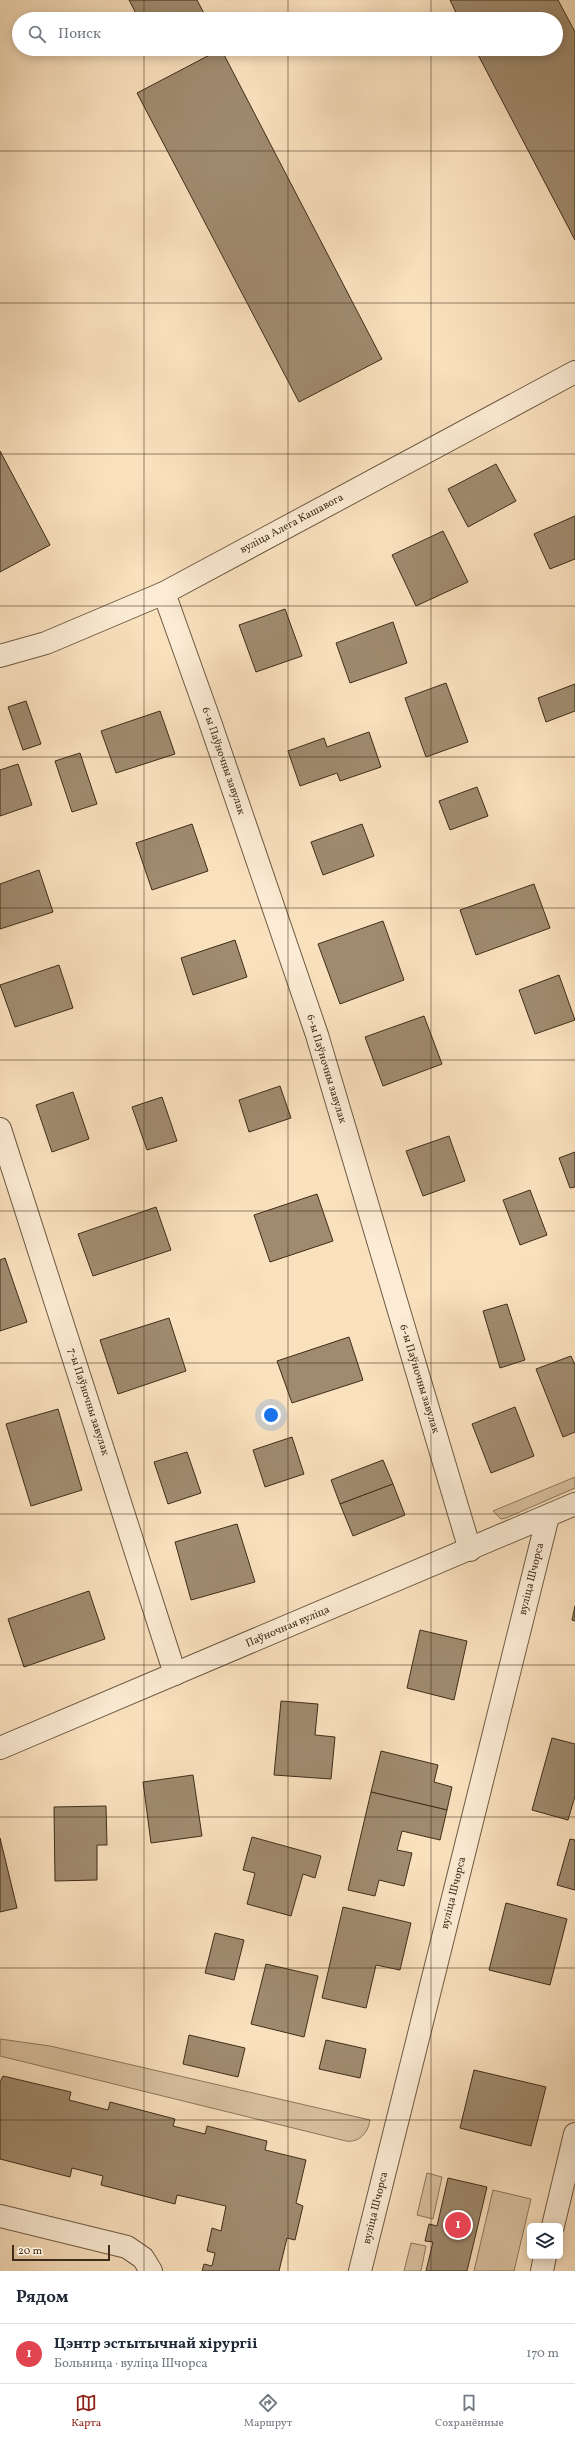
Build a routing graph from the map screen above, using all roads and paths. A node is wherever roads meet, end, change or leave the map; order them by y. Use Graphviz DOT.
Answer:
graph roads {
  1 [pos="575,372"];
  2 [pos="164,593"];
  3 [pos="0,656"];
  4 [pos="0,1129"];
  5 [pos="575,1504"];
  6 [pos="548,1516"];
  7 [pos="470,1550"];
  8 [pos="175,1674"];
  9 [pos="0,1748"];
  10 [pos="575,2134"];
  11 [pos="0,2216"];
  12 [pos="554,2223"];
  13 [pos="545,2259"];
  14 [pos="151,2271"];
  15 [pos="360,2271"];
  16 [pos="542,2271"];
  1 -- 2 [label="street, вуліца Алега Кашавога"];
  2 -- 3 [label="street, вуліца Алега Кашавога"];
  2 -- 7 [label="street, 6-ы Паўночны завулак"];
  4 -- 8 [label="street, 7-ы Паўночны завулак"];
  5 -- 6 [label="street, Паўночная вуліца"];
  6 -- 7 [label="street, Паўночная вуліца"];
  6 -- 15 [label="street, вуліца Шчорса"];
  7 -- 8 [label="street, Паўночная вуліца"];
  8 -- 9 [label="street, Паўночная вуліца"];
  10 -- 12 [label="street"];
  11 -- 14 [label="street"];
  13 -- 16 [label="street"];
}
